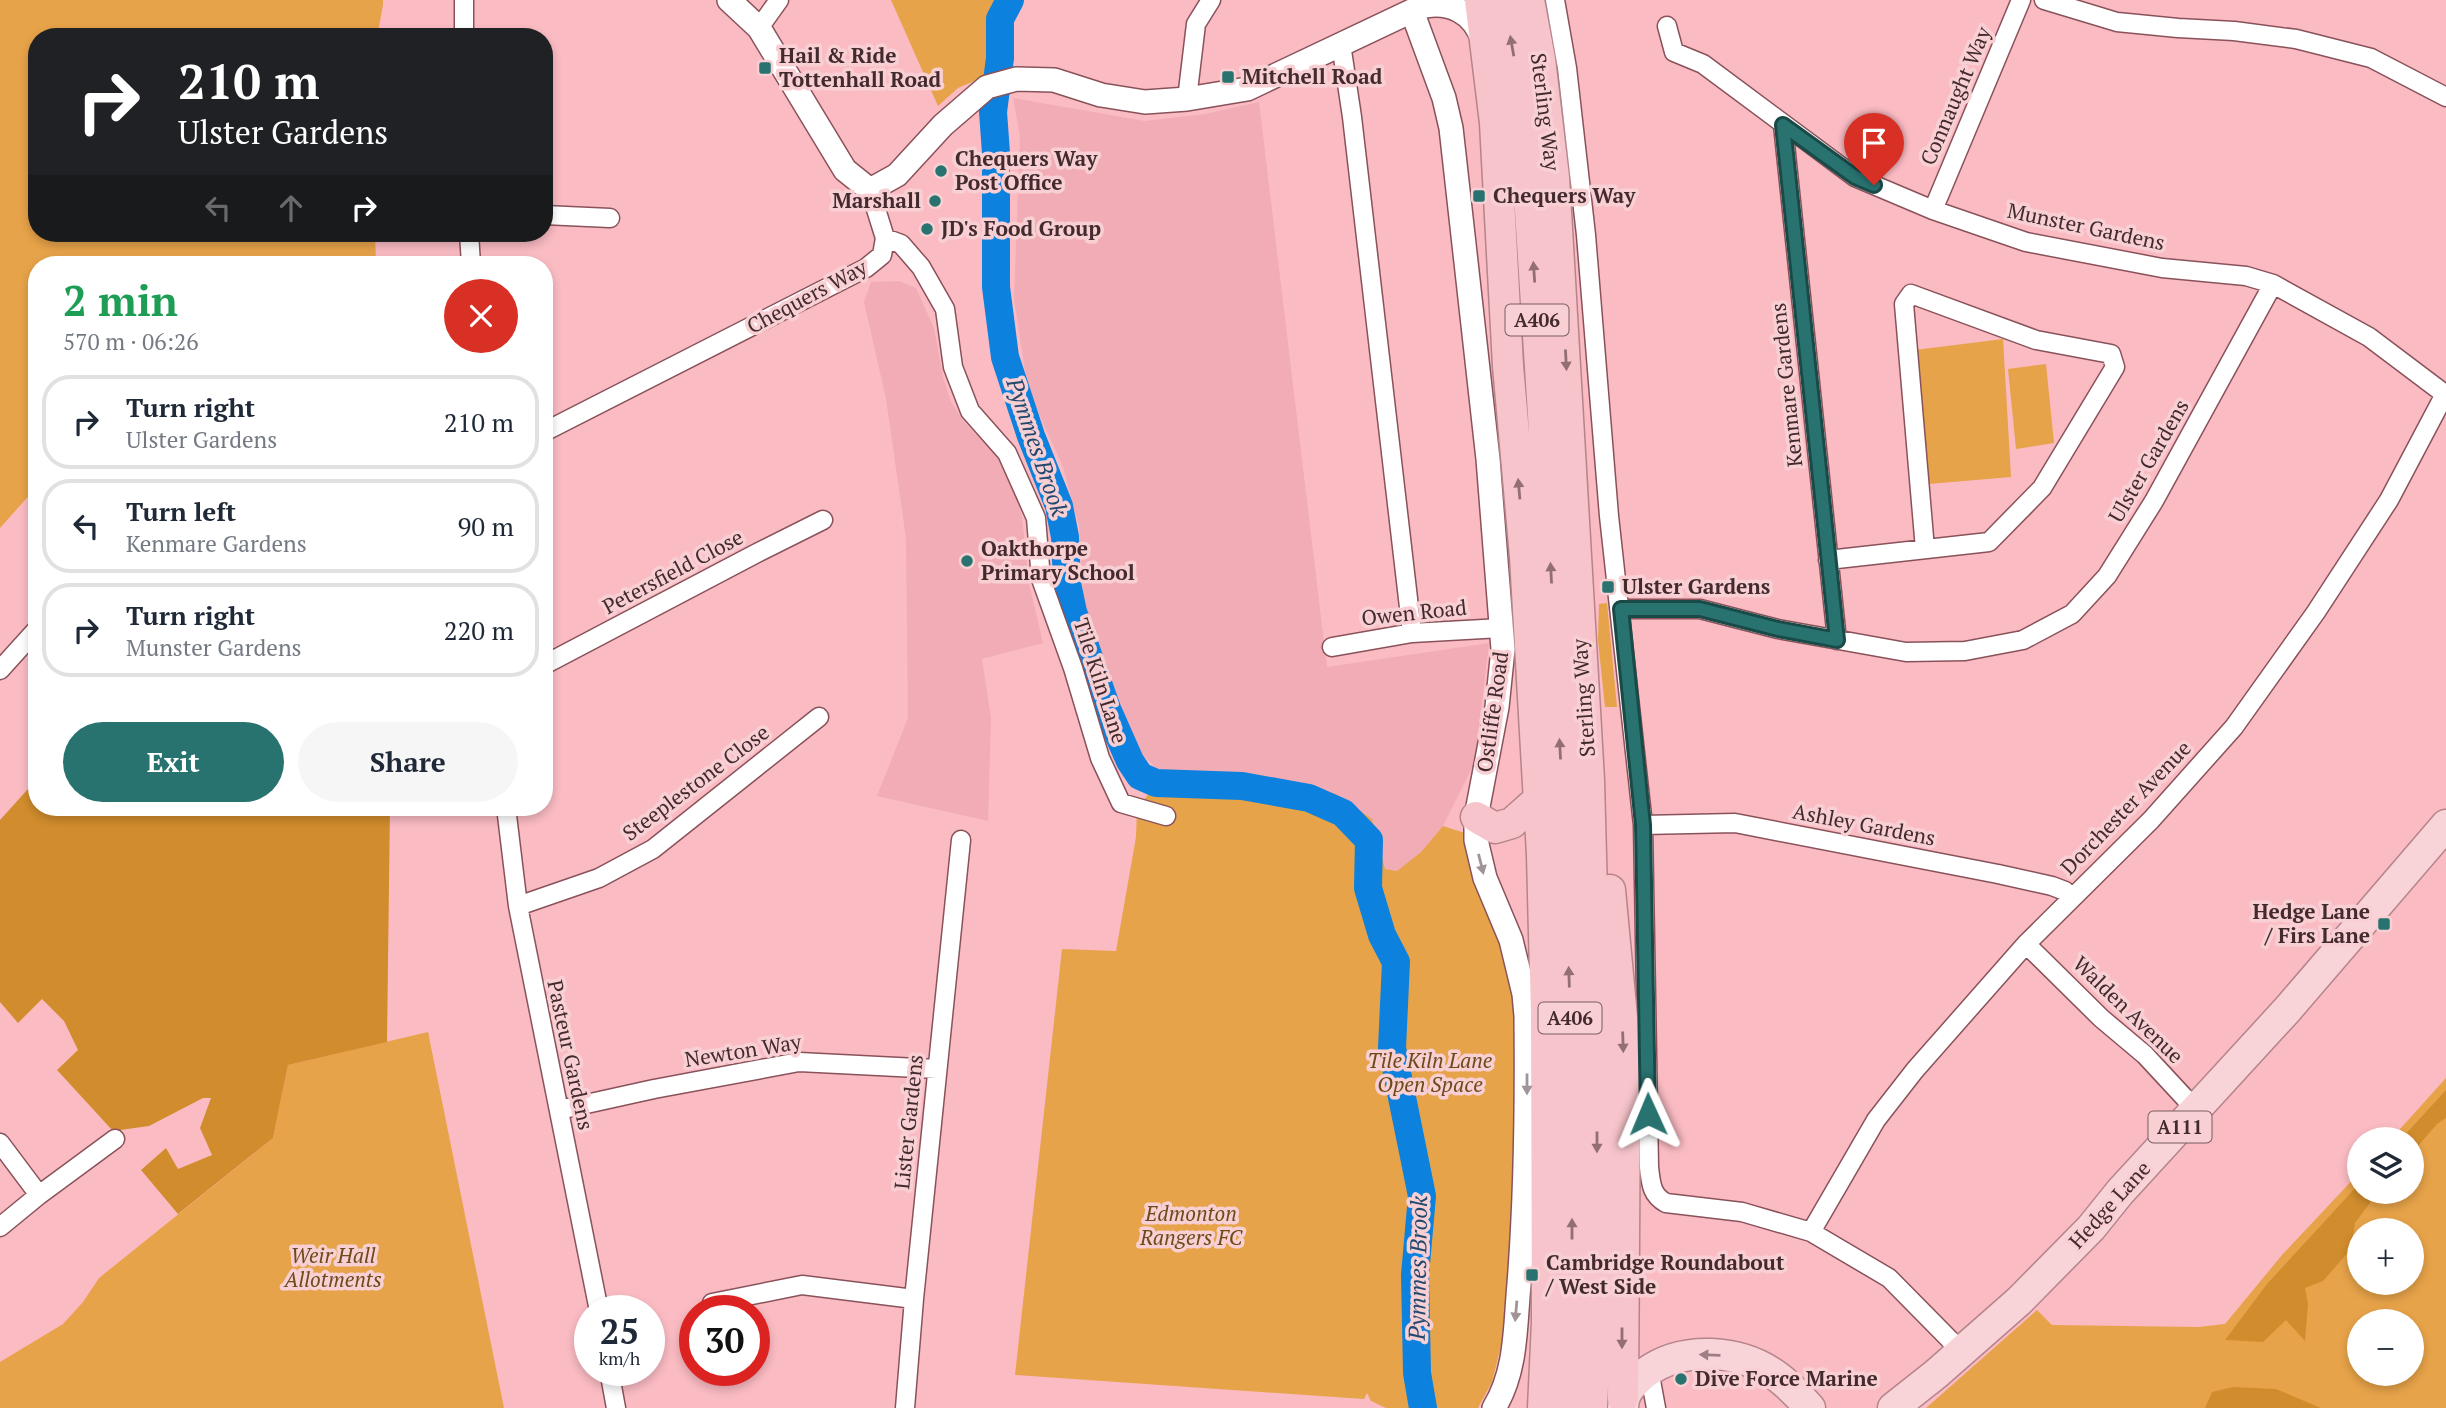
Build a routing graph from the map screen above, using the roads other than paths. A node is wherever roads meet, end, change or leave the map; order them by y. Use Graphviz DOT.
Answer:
graph roads {
  1 [pos="464,0"];
  2 [pos="729,0"];
  3 [pos="779,0"];
  4 [pos="1212,0"];
  5 [pos="1480,0"];
  6 [pos="1504,0"];
  7 [pos="1529,0"];
  8 [pos="1555,0"];
  9 [pos="2021,0"];
  10 [pos="2044,0"];
  11 [pos="1421,8"];
  12 [pos="1667,26"];
  13 [pos="464,28"];
  14 [pos="759,29"];
  15 [pos="1341,44"];
  16 [pos="1488,58"];
  17 [pos="2446,97"];
  18 [pos="1187,99"];
  19 [pos="1783,125"];
  20 [pos="870,190"];
  21 [pos="1933,210"];
  22 [pos="553,215"];
  23 [pos="610,218"];
  24 [pos="885,238"];
  25 [pos="2273,284"];
  26 [pos="2445,394"];
  27 [pos="553,427"];
  28 [pos="823,520"];
  29 [pos="1925,549"];
  30 [pos="1828,560"];
  31 [pos="1621,609"];
  32 [pos="1501,628"];
  33 [pos="1412,633"];
  34 [pos="28,639"];
  35 [pos="1837,640"];
  36 [pos="1332,647"];
  37 [pos="553,660"];
  38 [pos="0,670"];
  39 [pos="819,716"];
  40 [pos="1589,780"];
  41 [pos="1539,799"];
  42 [pos="507,816"];
  43 [pos="1166,816"];
  44 [pos="1476,817"];
  45 [pos="1643,825"];
  46 [pos="2446,825"];
  47 [pos="961,840"];
  48 [pos="2072,898"];
  49 [pos="518,906"];
  50 [pos="2026,944"];
  51 [pos="937,1069"];
  52 [pos="559,1110"];
  53 [pos="2196,1110"];
  54 [pos="115,1139"];
  55 [pos="0,1143"];
  56 [pos="39,1195"];
  57 [pos="0,1227"];
  58 [pos="1811,1232"];
  59 [pos="596,1295"];
  60 [pos="752,1295"];
  61 [pos="914,1298"];
  62 [pos="1961,1351"];
  63 [pos="1649,1370"];
  64 [pos="612,1386"];
  65 [pos="1581,1402"];
  66 [pos="1623,1403"];
  67 [pos="616,1408"];
  68 [pos="905,1408"];
  69 [pos="1494,1408"];
  70 [pos="1543,1408"];
  71 [pos="1656,1408"];
  72 [pos="1810,1408"];
  73 [pos="1893,1408"];
  1 -- 13 [label="street"];
  2 -- 14 [label="street"];
  3 -- 14 [label="street"];
  4 -- 18 [label="street"];
  5 -- 16 [label="highway, A406"];
  65 -- 6 [label="highway, Sterling Way / A406, one-way"];
  7 -- 40 [label="highway, Sterling Way / A406, one-way"];
  8 -- 31 [label="street"];
  9 -- 21 [label="street, Connaught Way"];
  10 -- 17 [label="street"];
  11 -- 15 [label="street"];
  11 -- 16 [label="street"];
  11 -- 32 [label="street, Ostliffe Road"];
  12 -- 19 [label="street, Munster Gardens"];
  14 -- 20 [label="street"];
  15 -- 18 [label="street"];
  15 -- 33 [label="street"];
  41 -- 16 [label="highway, A406, one-way"];
  18 -- 20 [label="street"];
  19 -- 21 [label="street, Munster Gardens"];
  19 -- 30 [label="street, Kenmare Gardens"];
  20 -- 24 [label="street, Chequers Way"];
  21 -- 25 [label="street, Munster Gardens"];
  22 -- 23 [label="street"];
  24 -- 27 [label="street, Chequers Way"];
  24 -- 43 [label="street, Tile Kiln Lane"];
  25 -- 26 [label="street, Munster Gardens"];
  25 -- 35 [label="street, Ulster Gardens"];
  26 -- 48 [label="street, Dorchester Avenue"];
  28 -- 37 [label="street, Petersfield Close"];
  29 -- 29 [label="street"];
  29 -- 30 [label="street"];
  30 -- 35 [label="street, Kenmare Gardens"];
  31 -- 35 [label="street, Ulster Gardens"];
  31 -- 45 [label="street"];
  32 -- 33 [label="street, Owen Road"];
  32 -- 44 [label="street, Ostliffe Road"];
  33 -- 36 [label="street, Owen Road"];
  34 -- 38 [label="street"];
  39 -- 49 [label="street, Steeplestone Close"];
  40 -- 65 [label="highway, Sterling Way / A406, one-way"];
  40 -- 66 [label="highway, A406, one-way"];
  41 -- 44 [label="highway"];
  41 -- 70 [label="highway, A406"];
  42 -- 49 [label="street, Pasteur Gardens"];
  44 -- 69 [label="street, Ostliffe Road, one-way"];
  45 -- 48 [label="street, Ashley Gardens"];
  45 -- 58 [label="street"];
  46 -- 53 [label="main road, Hedge Lane / A111"];
  47 -- 51 [label="street, Lister Gardens"];
  48 -- 50 [label="street, Dorchester Avenue"];
  49 -- 52 [label="street, Pasteur Gardens"];
  50 -- 53 [label="street, Walden Avenue"];
  50 -- 58 [label="street, Dorchester Avenue"];
  51 -- 52 [label="street, Newton Way"];
  51 -- 61 [label="street, Lister Gardens"];
  52 -- 59 [label="street, Pasteur Gardens"];
  53 -- 62 [label="main road, Hedge Lane / A111"];
  54 -- 56 [label="street"];
  55 -- 56 [label="street"];
  56 -- 57 [label="street"];
  58 -- 62 [label="street"];
  60 -- 61 [label="street"];
  61 -- 68 [label="street, Lister Gardens"];
  62 -- 73 [label="main road, Hedge Lane / A111"];
  63 -- 66 [label="main road"];
  63 -- 71 [label="street"];
  72 -- 63 [label="main road, one-way"];
  64 -- 67 [label="street"];
}
